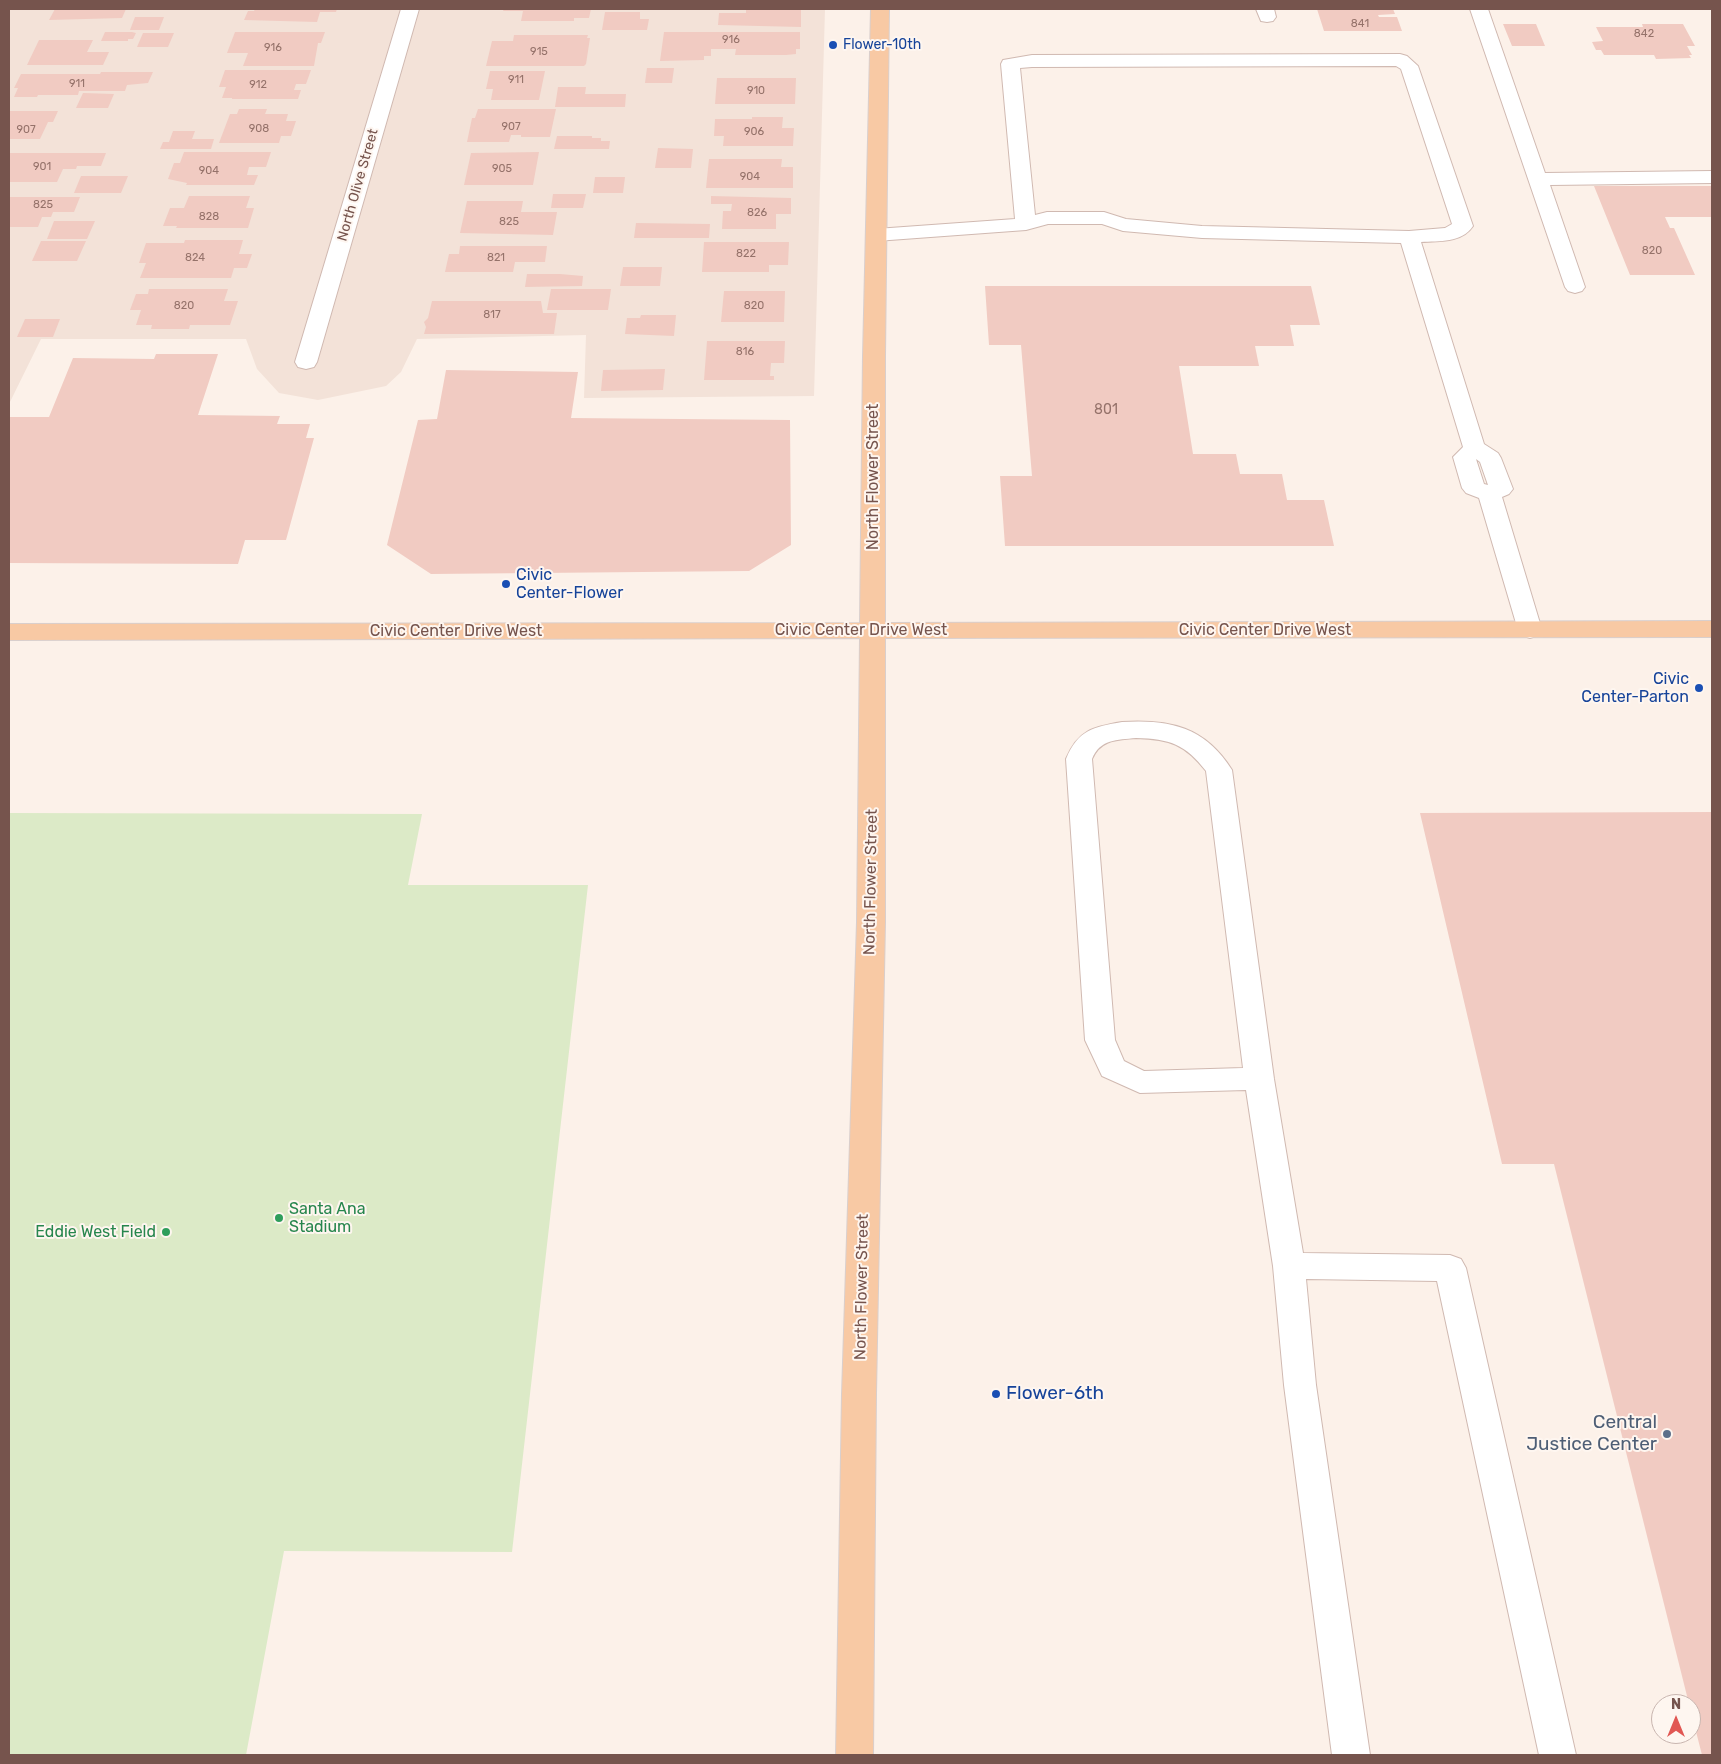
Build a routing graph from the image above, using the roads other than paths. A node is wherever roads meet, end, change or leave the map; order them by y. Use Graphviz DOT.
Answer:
graph roads {
  1 [pos="410,9"];
  2 [pos="880,9"];
  3 [pos="1479,9"];
  4 [pos="1712,177"];
  5 [pos="1538,179"];
  6 [pos="1026,224"];
  7 [pos="876,234"];
  8 [pos="1410,237"];
  9 [pos="1575,287"];
  10 [pos="306,362"];
  11 [pos="1712,629"];
  12 [pos="874,630"];
  13 [pos="1530,630"];
  14 [pos="9,632"];
  15 [pos="1259,1079"];
  16 [pos="1289,1266"];
  17 [pos="854,1755"];
  18 [pos="1351,1755"];
  19 [pos="1558,1755"];
  1 -- 10 [label="street, North Olive Street"];
  2 -- 7 [label="main road, North Flower Street"];
  3 -- 5 [label="street"];
  4 -- 5 [label="street"];
  5 -- 9 [label="street"];
  6 -- 7 [label="street"];
  6 -- 8 [label="street"];
  6 -- 8 [label="street"];
  7 -- 12 [label="main road, North Flower Street"];
  8 -- 13 [label="street"];
  11 -- 13 [label="main road, Civic Center Drive West"];
  12 -- 13 [label="main road, Civic Center Drive West"];
  12 -- 14 [label="main road, Civic Center Drive West"];
  12 -- 17 [label="main road, North Flower Street"];
  15 -- 15 [label="street"];
  15 -- 16 [label="street"];
  16 -- 18 [label="street"];
  16 -- 19 [label="street"];
}
